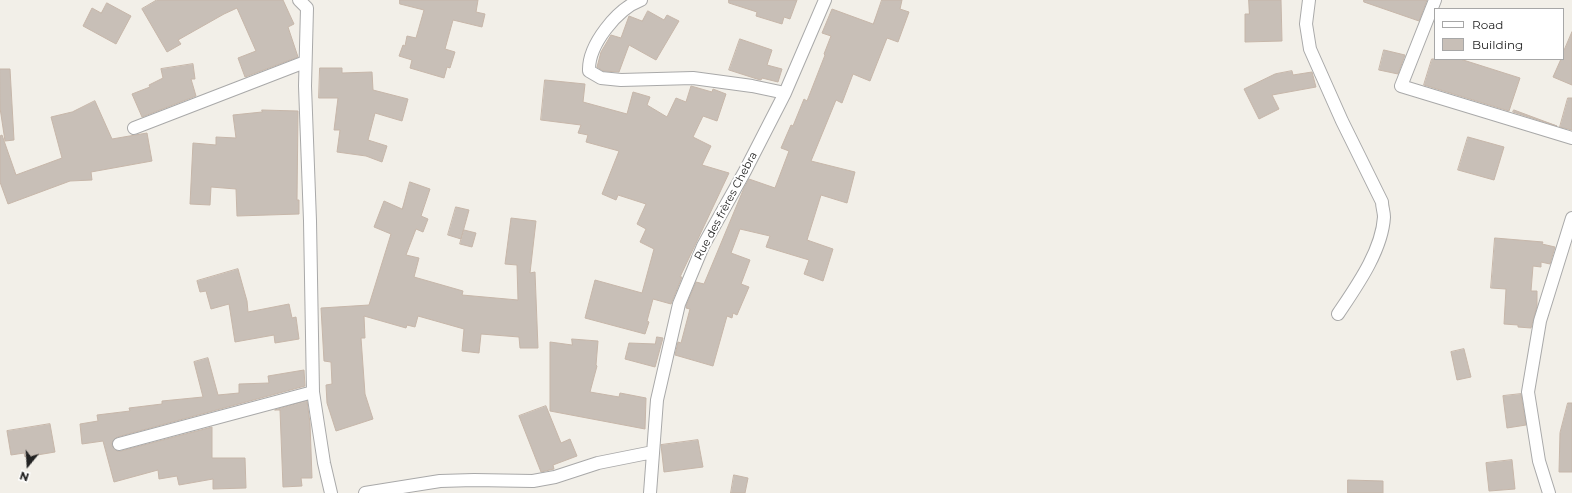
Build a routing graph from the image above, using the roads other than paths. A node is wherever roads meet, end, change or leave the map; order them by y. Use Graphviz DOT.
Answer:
graph roads {
  1 [pos="641,0"];
  2 [pos="825,0"];
  3 [pos="1308,0"];
  4 [pos="1435,0"];
  5 [pos="306,3"];
  6 [pos="305,62"];
  7 [pos="785,93"];
  8 [pos="134,128"];
  9 [pos="1572,138"];
  10 [pos="1572,218"];
  11 [pos="1338,314"];
  12 [pos="313,392"];
  13 [pos="118,444"];
  14 [pos="653,452"];
  15 [pos="331,493"];
  16 [pos="365,493"];
  17 [pos="650,493"];
  18 [pos="1550,493"];
  1 -- 7 [label="street"];
  2 -- 7 [label="street, Rue des frères Chebra"];
  3 -- 11 [label="street"];
  4 -- 9 [label="street"];
  5 -- 6 [label="street"];
  6 -- 8 [label="street"];
  6 -- 12 [label="street"];
  7 -- 14 [label="street, Rue des frères Chebra"];
  10 -- 18 [label="street"];
  12 -- 13 [label="street"];
  12 -- 15 [label="street"];
  14 -- 16 [label="street"];
  14 -- 17 [label="street, Rue des frères Chebra"];
}
